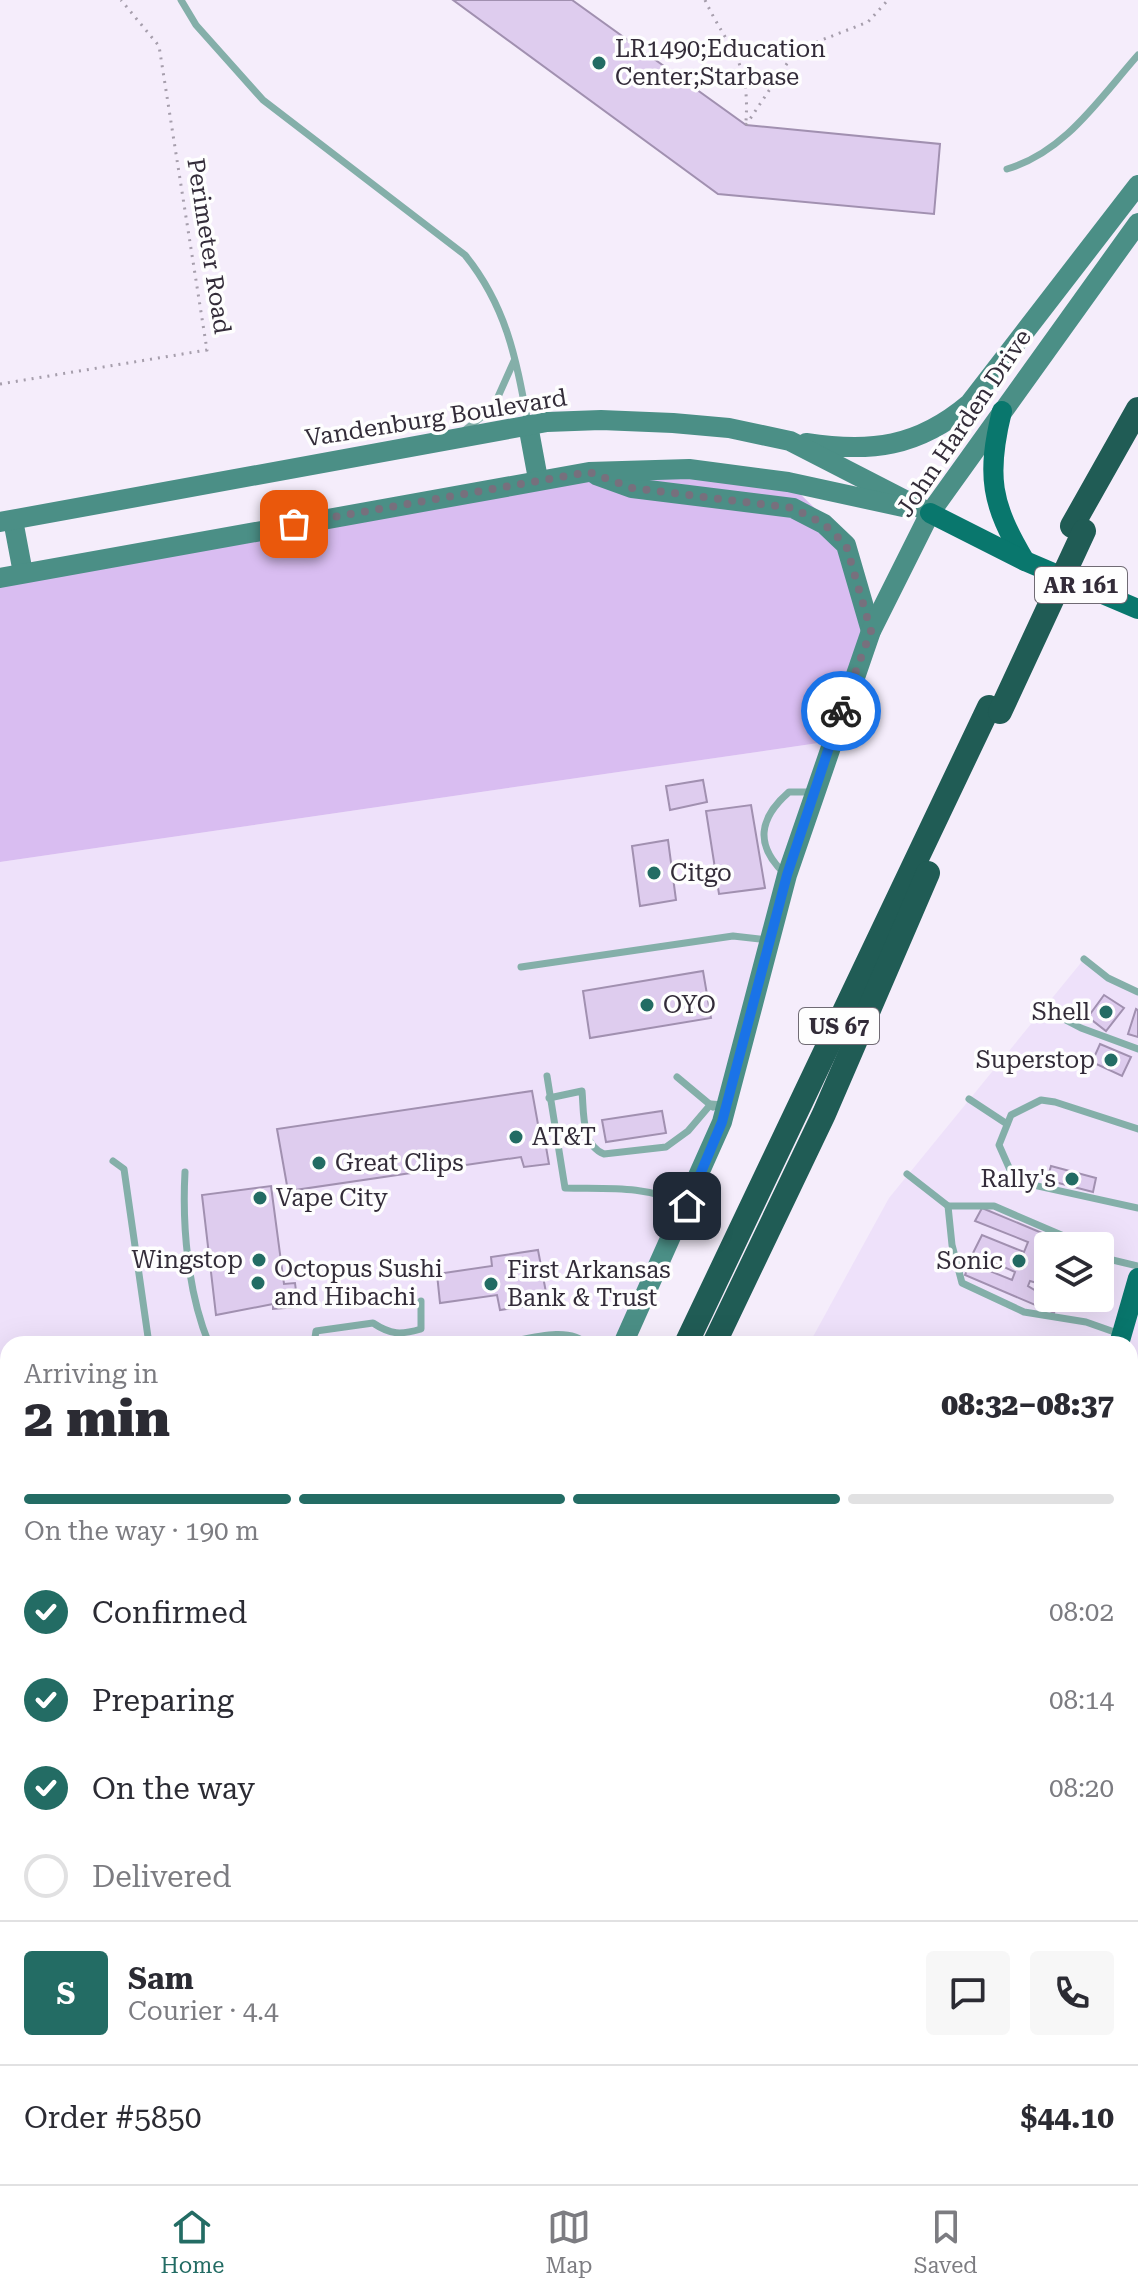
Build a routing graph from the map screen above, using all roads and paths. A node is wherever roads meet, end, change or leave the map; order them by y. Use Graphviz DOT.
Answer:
graph roads {
  1 [pos="121,0"];
  2 [pos="181,0"];
  3 [pos="705,0"];
  4 [pos="888,0"];
  5 [pos="729,40"];
  6 [pos="796,50"];
  7 [pos="1138,55"];
  8 [pos="1007,169"];
  9 [pos="1138,185"];
  10 [pos="1138,223"];
  11 [pos="514,359"];
  12 [pos="0,384"];
  13 [pos="1138,409"];
  14 [pos="1002,411"];
  15 [pos="528,425"];
  16 [pos="1138,437"];
  17 [pos="444,441"];
  18 [pos="790,441"];
  19 [pos="589,472"];
  20 [pos="538,479"];
  21 [pos="930,513"];
  22 [pos="7,521"];
  23 [pos="1078,528"];
  24 [pos="1025,561"];
  25 [pos="23,573"];
  26 [pos="0,578"];
  27 [pos="1138,609"];
  28 [pos="871,631"];
  29 [pos="995,710"];
  30 [pos="814,792"];
  31 [pos="787,875"];
  32 [pos="771,940"];
  33 [pos="1084,959"];
  34 [pos="521,967"];
  35 [pos="1138,992"];
  36 [pos="1043,1008"];
  37 [pos="1138,1049"];
  38 [pos="547,1076"];
  39 [pos="677,1077"];
  40 [pos="549,1098"];
  41 [pos="969,1099"];
  42 [pos="719,1111"];
  43 [pos="1007,1124"];
  44 [pos="1138,1129"];
  45 [pos="113,1161"];
  46 [pos="185,1172"];
  47 [pos="907,1174"];
  48 [pos="687,1206"];
  49 [pos="948,1206"];
  50 [pos="1138,1208"];
  51 [pos="1054,1232"];
  52 [pos="1114,1260"];
  53 [pos="1138,1266"];
  54 [pos="1138,1278"];
  55 [pos="421,1301"];
  56 [pos="148,1336"];
  57 [pos="206,1336"];
  58 [pos="315,1336"];
  59 [pos="552,1336"];
  60 [pos="578,1336"];
  61 [pos="627,1336"];
  62 [pos="690,1336"];
  63 [pos="718,1336"];
  64 [pos="1109,1336"];
  65 [pos="1121,1336"];
  1 -- 12 [label="path, Perimeter Road"];
  2 -- 11 [label="lane"];
  3 -- 5 [label="path"];
  4 -- 6 [label="path"];
  5 -- 6 [label="path"];
  5 -- 6 [label="path"];
  7 -- 8 [label="lane"];
  9 -- 18 [label="main road"];
  10 -- 14 [label="main road, John Harden Drive"];
  11 -- 15 [label="lane"];
  11 -- 17 [label="lane"];
  13 -- 23 [label="highway, US 67"];
  14 -- 21 [label="main road, John Harden Drive"];
  14 -- 24 [label="main road"];
  15 -- 17 [label="main road, Vandenburg Boulevard"];
  15 -- 18 [label="main road, Vandenburg Boulevard"];
  15 -- 20 [label="main road"];
  16 -- 23 [label="highway, US 67"];
  17 -- 22 [label="main road, Vandenburg Boulevard"];
  18 -- 21 [label="main road, Vandenburg Boulevard"];
  19 -- 20 [label="main road"];
  19 -- 21 [label="main road"];
  19 -- 28 [label="main road"];
  20 -- 25 [label="main road"];
  21 -- 24 [label="main road, AR 161"];
  21 -- 28 [label="main road, John Harden Drive"];
  22 -- 25 [label="main road"];
  23 -- 29 [label="highway, US 67"];
  24 -- 27 [label="main road, AR 161"];
  25 -- 26 [label="main road"];
  28 -- 30 [label="main road, John Harden Drive"];
  29 -- 62 [label="highway, US 67"];
  29 -- 63 [label="highway, US 67"];
  30 -- 31 [label="main road, John Harden Drive"];
  30 -- 31 [label="lane"];
  31 -- 32 [label="main road, John Harden Drive"];
  32 -- 34 [label="lane"];
  32 -- 42 [label="main road, John Harden Drive"];
  33 -- 35 [label="lane"];
  36 -- 37 [label="lane"];
  38 -- 40 [label="lane"];
  39 -- 42 [label="lane"];
  40 -- 42 [label="lane"];
  40 -- 48 [label="lane"];
  41 -- 43 [label="lane"];
  42 -- 48 [label="main road, John Harden Drive"];
  43 -- 44 [label="lane"];
  43 -- 50 [label="lane"];
  45 -- 56 [label="lane"];
  46 -- 57 [label="lane"];
  47 -- 49 [label="lane"];
  48 -- 61 [label="main road, John Harden Drive"];
  49 -- 51 [label="lane"];
  49 -- 64 [label="lane"];
  52 -- 53 [label="lane"];
  54 -- 65 [label="main road"];
  55 -- 58 [label="lane"];
  59 -- 60 [label="lane"];
}
